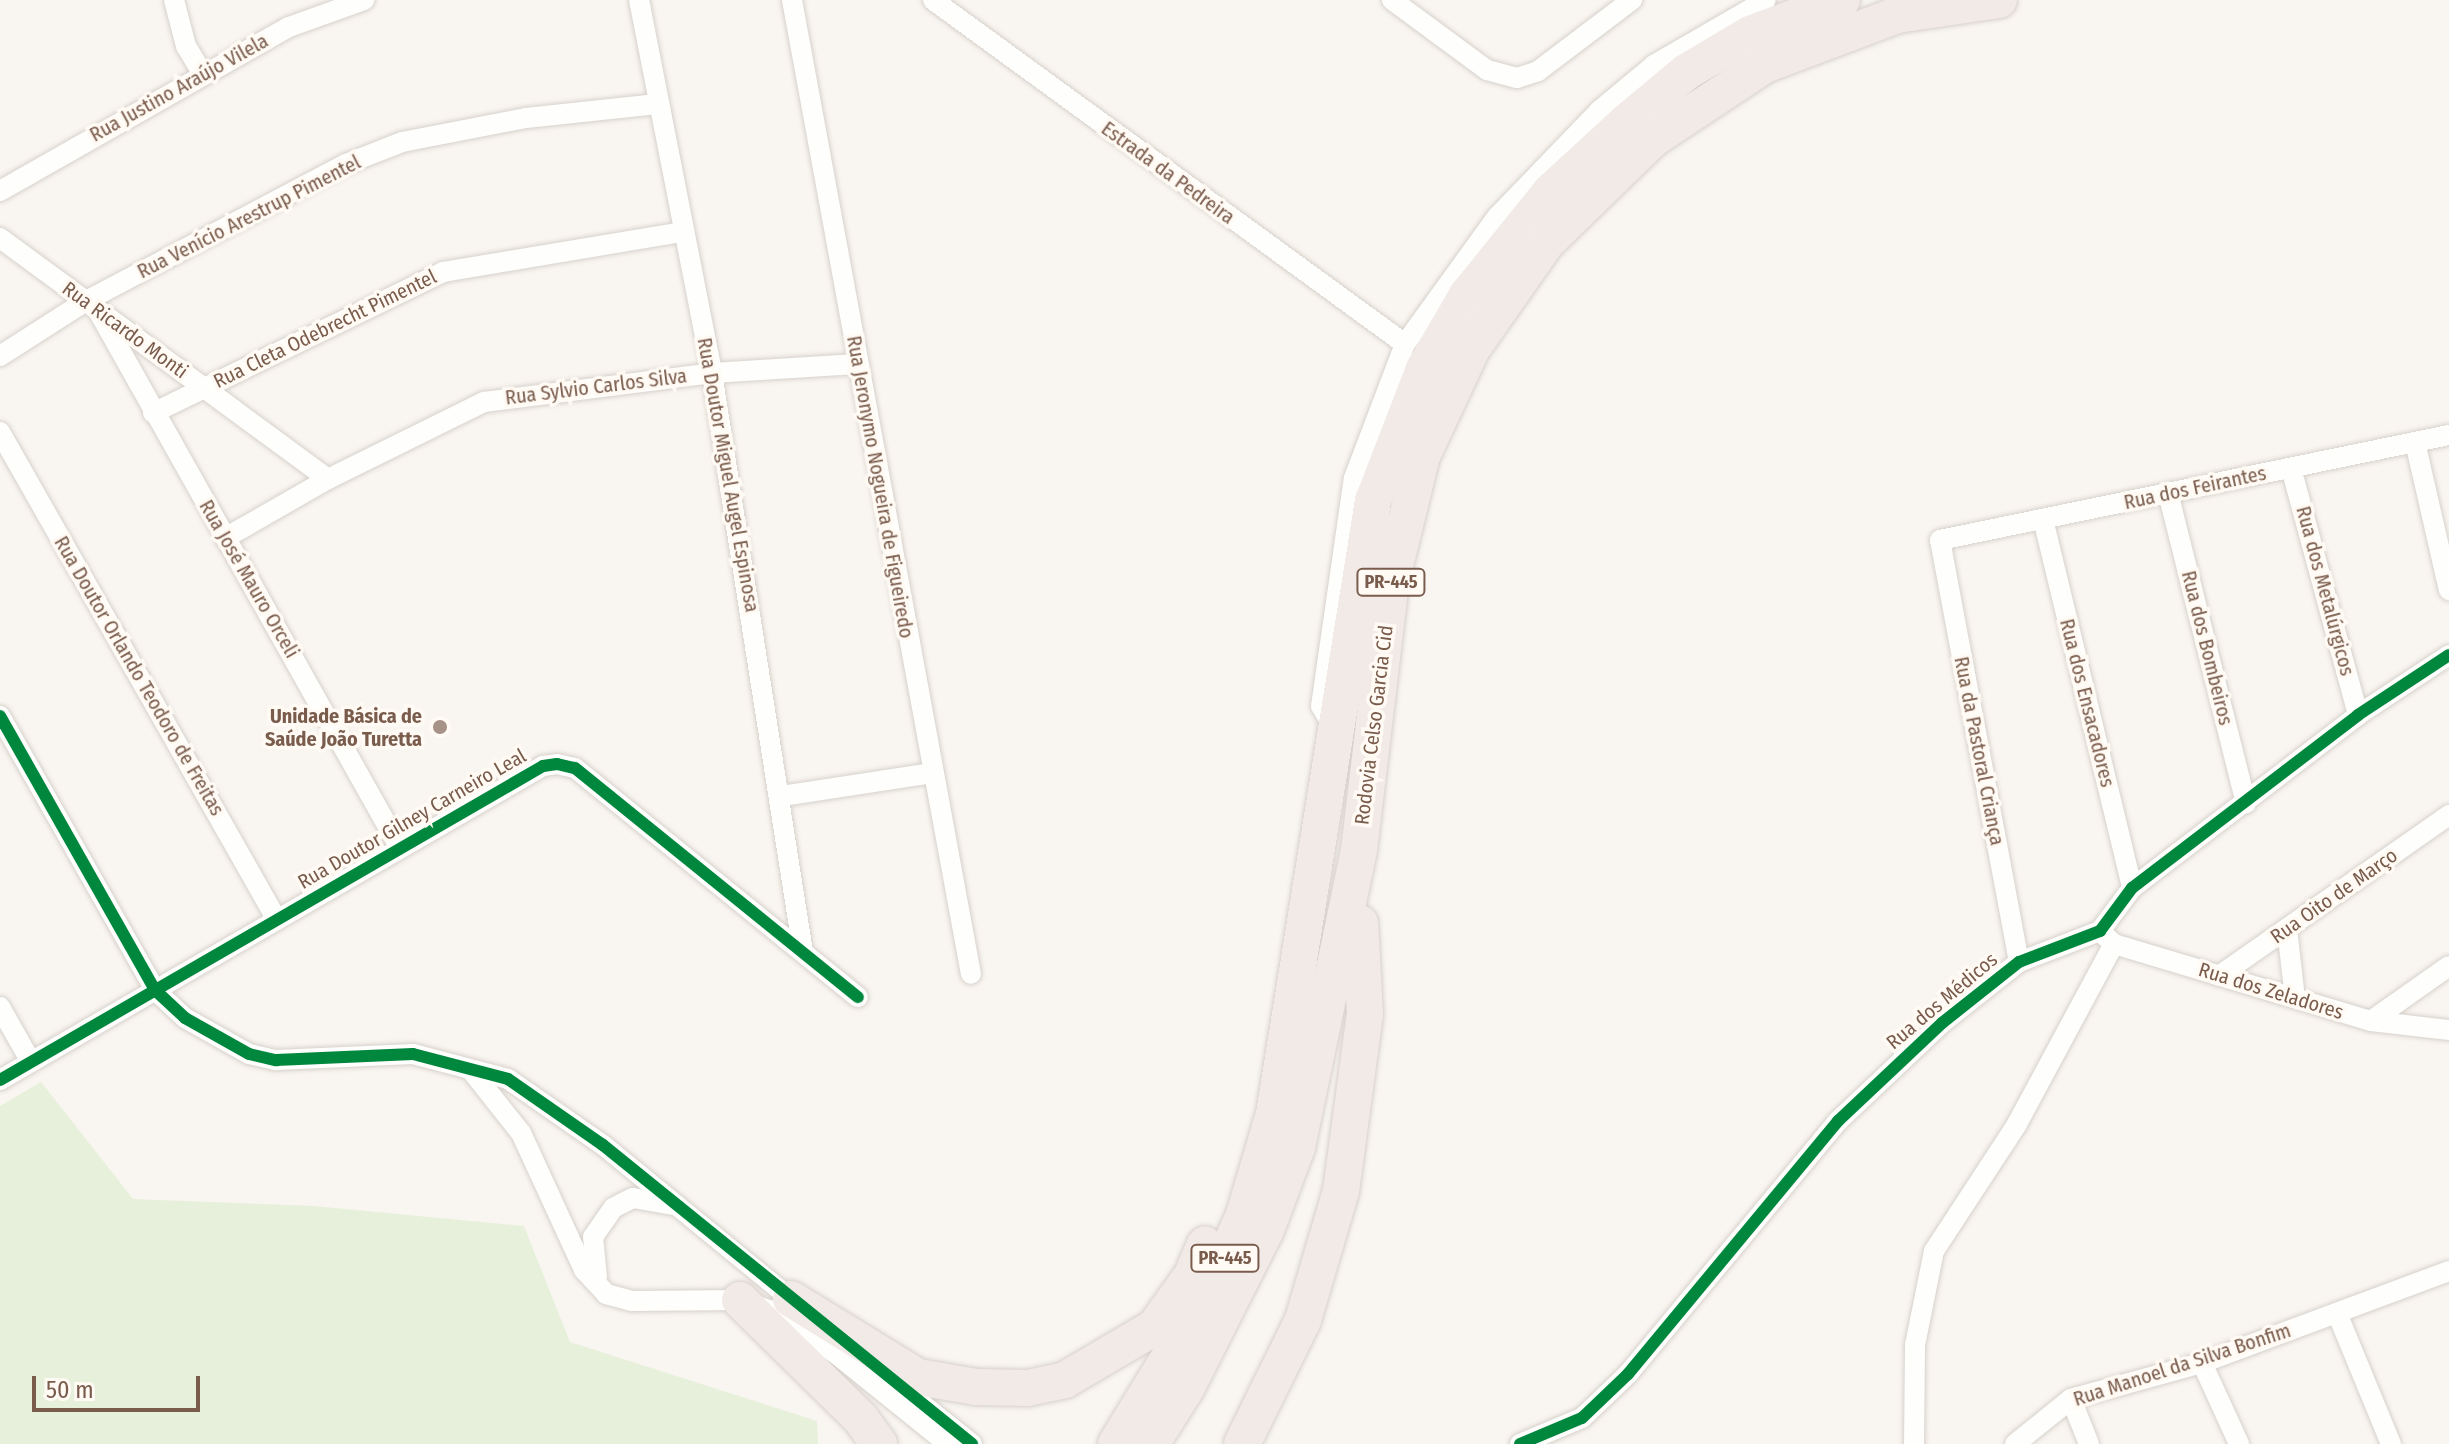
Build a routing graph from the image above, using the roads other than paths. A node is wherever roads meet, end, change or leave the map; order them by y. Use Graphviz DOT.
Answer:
graph roads {
  1 [pos="174,0"];
  2 [pos="364,0"];
  3 [pos="639,0"];
  4 [pos="792,0"];
  5 [pos="933,0"];
  6 [pos="1392,0"];
  7 [pos="1632,0"];
  8 [pos="1766,0"];
  9 [pos="1842,0"];
  10 [pos="1999,0"];
  11 [pos="202,73"];
  12 [pos="657,104"];
  13 [pos="0,191"];
  14 [pos="683,232"];
  15 [pos="0,238"];
  16 [pos="91,305"];
  17 [pos="1405,344"];
  18 [pos="0,356"];
  19 [pos="857,364"];
  20 [pos="712,373"];
  21 [pos="203,387"];
  22 [pos="153,413"];
  23 [pos="0,432"];
  24 [pos="2449,435"];
  25 [pos="2415,442"];
  26 [pos="2291,468"];
  27 [pos="328,479"];
  28 [pos="2168,493"];
  29 [pos="2440,512"];
  30 [pos="2043,519"];
  31 [pos="225,538"];
  32 [pos="1940,540"];
  33 [pos="2449,590"];
  34 [pos="2449,655"];
  35 [pos="2358,715"];
  36 [pos="0,716"];
  37 [pos="1336,732"];
  38 [pos="932,773"];
  39 [pos="782,796"];
  40 [pos="2246,803"];
  41 [pos="2449,815"];
  42 [pos="400,848"];
  43 [pos="1359,850"];
  44 [pos="2132,888"];
  45 [pos="277,920"];
  46 [pos="2287,929"];
  47 [pos="2107,937"];
  48 [pos="803,952"];
  49 [pos="2019,962"];
  50 [pos="2449,966"];
  51 [pos="971,974"];
  52 [pos="2219,976"];
  53 [pos="155,990"];
  54 [pos="858,997"];
  55 [pos="2295,998"];
  56 [pos="0,1007"];
  57 [pos="2371,1021"];
  58 [pos="2449,1030"];
  59 [pos="1286,1052"];
  60 [pos="31,1062"];
  61 [pos="468,1067"];
  62 [pos="0,1080"];
  63 [pos="677,1206"];
  64 [pos="2449,1271"];
  65 [pos="606,1294"];
  66 [pos="791,1299"];
  67 [pos="740,1300"];
  68 [pos="2337,1313"];
  69 [pos="2202,1363"];
  70 [pos="2071,1399"];
  71 [pos="879,1444"];
  72 [pos="948,1444"];
  73 [pos="972,1444"];
  74 [pos="1116,1444"];
  75 [pos="1151,1444"];
  76 [pos="1242,1444"];
  77 [pos="1520,1444"];
  78 [pos="1914,1444"];
  79 [pos="2015,1444"];
  80 [pos="2089,1444"];
  81 [pos="2239,1444"];
  82 [pos="2391,1444"];
  1 -- 11 [label="street"];
  2 -- 11 [label="street, Rua Justino Araújo Vilela"];
  3 -- 12 [label="street, Rua Doutor Miguel Augel Espinosa"];
  4 -- 19 [label="street, Rua Jeronymo Nogueira de Figueiredo"];
  5 -- 17 [label="street, Estrada da Pedreira"];
  6 -- 7 [label="street"];
  8 -- 17 [label="street"];
  9 -- 37 [label="highway, Rodovia Celso Garcia Cid / PR-445"];
  10 -- 43 [label="highway, Rodovia Celso Garcia Cid / PR-445"];
  11 -- 13 [label="street, Rua Justino Araújo Vilela"];
  12 -- 14 [label="street, Rua Doutor Miguel Augel Espinosa"];
  12 -- 16 [label="street, Rua Venício Arestrup Pimentel"];
  14 -- 20 [label="street, Rua Doutor Miguel Augel Espinosa"];
  14 -- 21 [label="street, Rua Cleta Odebrecht Pimentel"];
  15 -- 16 [label="street, Rua Ricardo Monti"];
  16 -- 18 [label="street, Rua Venício Arestrup Pimentel"];
  16 -- 21 [label="street, Rua Ricardo Monti"];
  16 -- 22 [label="street, Rua José Mauro Orceli"];
  17 -- 37 [label="street"];
  19 -- 20 [label="street, Rua Sylvio Carlos Silva"];
  19 -- 38 [label="street, Rua Jeronymo Nogueira de Figueiredo"];
  20 -- 27 [label="street, Rua Sylvio Carlos Silva"];
  20 -- 39 [label="street, Rua Doutor Miguel Augel Espinosa"];
  21 -- 22 [label="street, Rua Cleta Odebrecht Pimentel"];
  21 -- 27 [label="street, Rua Ricardo Monti"];
  22 -- 31 [label="street, Rua José Mauro Orceli"];
  23 -- 45 [label="street, Rua Doutor Orlando Teodoro de Freitas"];
  24 -- 25 [label="street, Rua dos Feirantes"];
  25 -- 26 [label="street, Rua dos Feirantes"];
  25 -- 29 [label="street"];
  26 -- 28 [label="street, Rua dos Feirantes"];
  26 -- 35 [label="street, Rua dos Metalúrgicos"];
  27 -- 31 [label="street, Rua Sylvio Carlos Silva"];
  28 -- 30 [label="street, Rua dos Feirantes"];
  28 -- 40 [label="street, Rua dos Bombeiros"];
  29 -- 33 [label="street"];
  30 -- 32 [label="street, Rua dos Feirantes"];
  30 -- 44 [label="street, Rua dos Ensacadores"];
  31 -- 42 [label="street, Rua José Mauro Orceli"];
  32 -- 49 [label="street, Rua da Pastoral Criança"];
  34 -- 35 [label="street"];
  35 -- 40 [label="street"];
  36 -- 53 [label="street"];
  37 -- 59 [label="highway, Rodovia Celso Garcia Cid / PR-445"];
  38 -- 39 [label="street"];
  38 -- 51 [label="street, Rua Jeronymo Nogueira de Figueiredo"];
  39 -- 48 [label="street, Rua Doutor Miguel Augel Espinosa"];
  40 -- 44 [label="street"];
  41 -- 46 [label="street, Rua Oito de Março"];
  42 -- 45 [label="street, Rua Doutor Gilney Carneiro Leal"];
  42 -- 48 [label="street, Rua Doutor Gilney Carneiro Leal"];
  43 -- 75 [label="highway, Rodovia Celso Garcia Cid / PR-445"];
  43 -- 76 [label="highway"];
  44 -- 47 [label="street"];
  45 -- 53 [label="street, Rua Doutor Gilney Carneiro Leal"];
  46 -- 52 [label="street, Rua Oito de Março"];
  46 -- 55 [label="street"];
  47 -- 49 [label="street, Rua dos Médicos"];
  47 -- 52 [label="street, Rua dos Zeladores"];
  47 -- 78 [label="street"];
  48 -- 54 [label="street, Rua Doutor Gilney Carneiro Leal"];
  49 -- 77 [label="street, Rua dos Médicos"];
  50 -- 57 [label="street"];
  52 -- 55 [label="street, Rua dos Zeladores"];
  53 -- 60 [label="street, Rua Doutor Gilney Carneiro Leal"];
  53 -- 61 [label="street"];
  55 -- 57 [label="street, Rua dos Zeladores"];
  56 -- 60 [label="street"];
  57 -- 58 [label="street, Rua dos Zeladores"];
  59 -- 66 [label="highway"];
  59 -- 74 [label="highway, Rodovia Celso Garcia Cid / PR-445"];
  60 -- 62 [label="street, Rua Doutor Gilney Carneiro Leal"];
  61 -- 63 [label="street"];
  61 -- 65 [label="street"];
  63 -- 65 [label="street"];
  63 -- 66 [label="street"];
  64 -- 68 [label="street, Rua Manoel da Silva Bonfim"];
  65 -- 67 [label="street"];
  66 -- 73 [label="street"];
  67 -- 71 [label="highway"];
  67 -- 72 [label="street"];
  68 -- 69 [label="street, Rua Manoel da Silva Bonfim"];
  68 -- 82 [label="street"];
  69 -- 70 [label="street, Rua Manoel da Silva Bonfim"];
  69 -- 81 [label="street"];
  70 -- 79 [label="street, Rua Manoel da Silva Bonfim"];
  70 -- 80 [label="street"];
}
